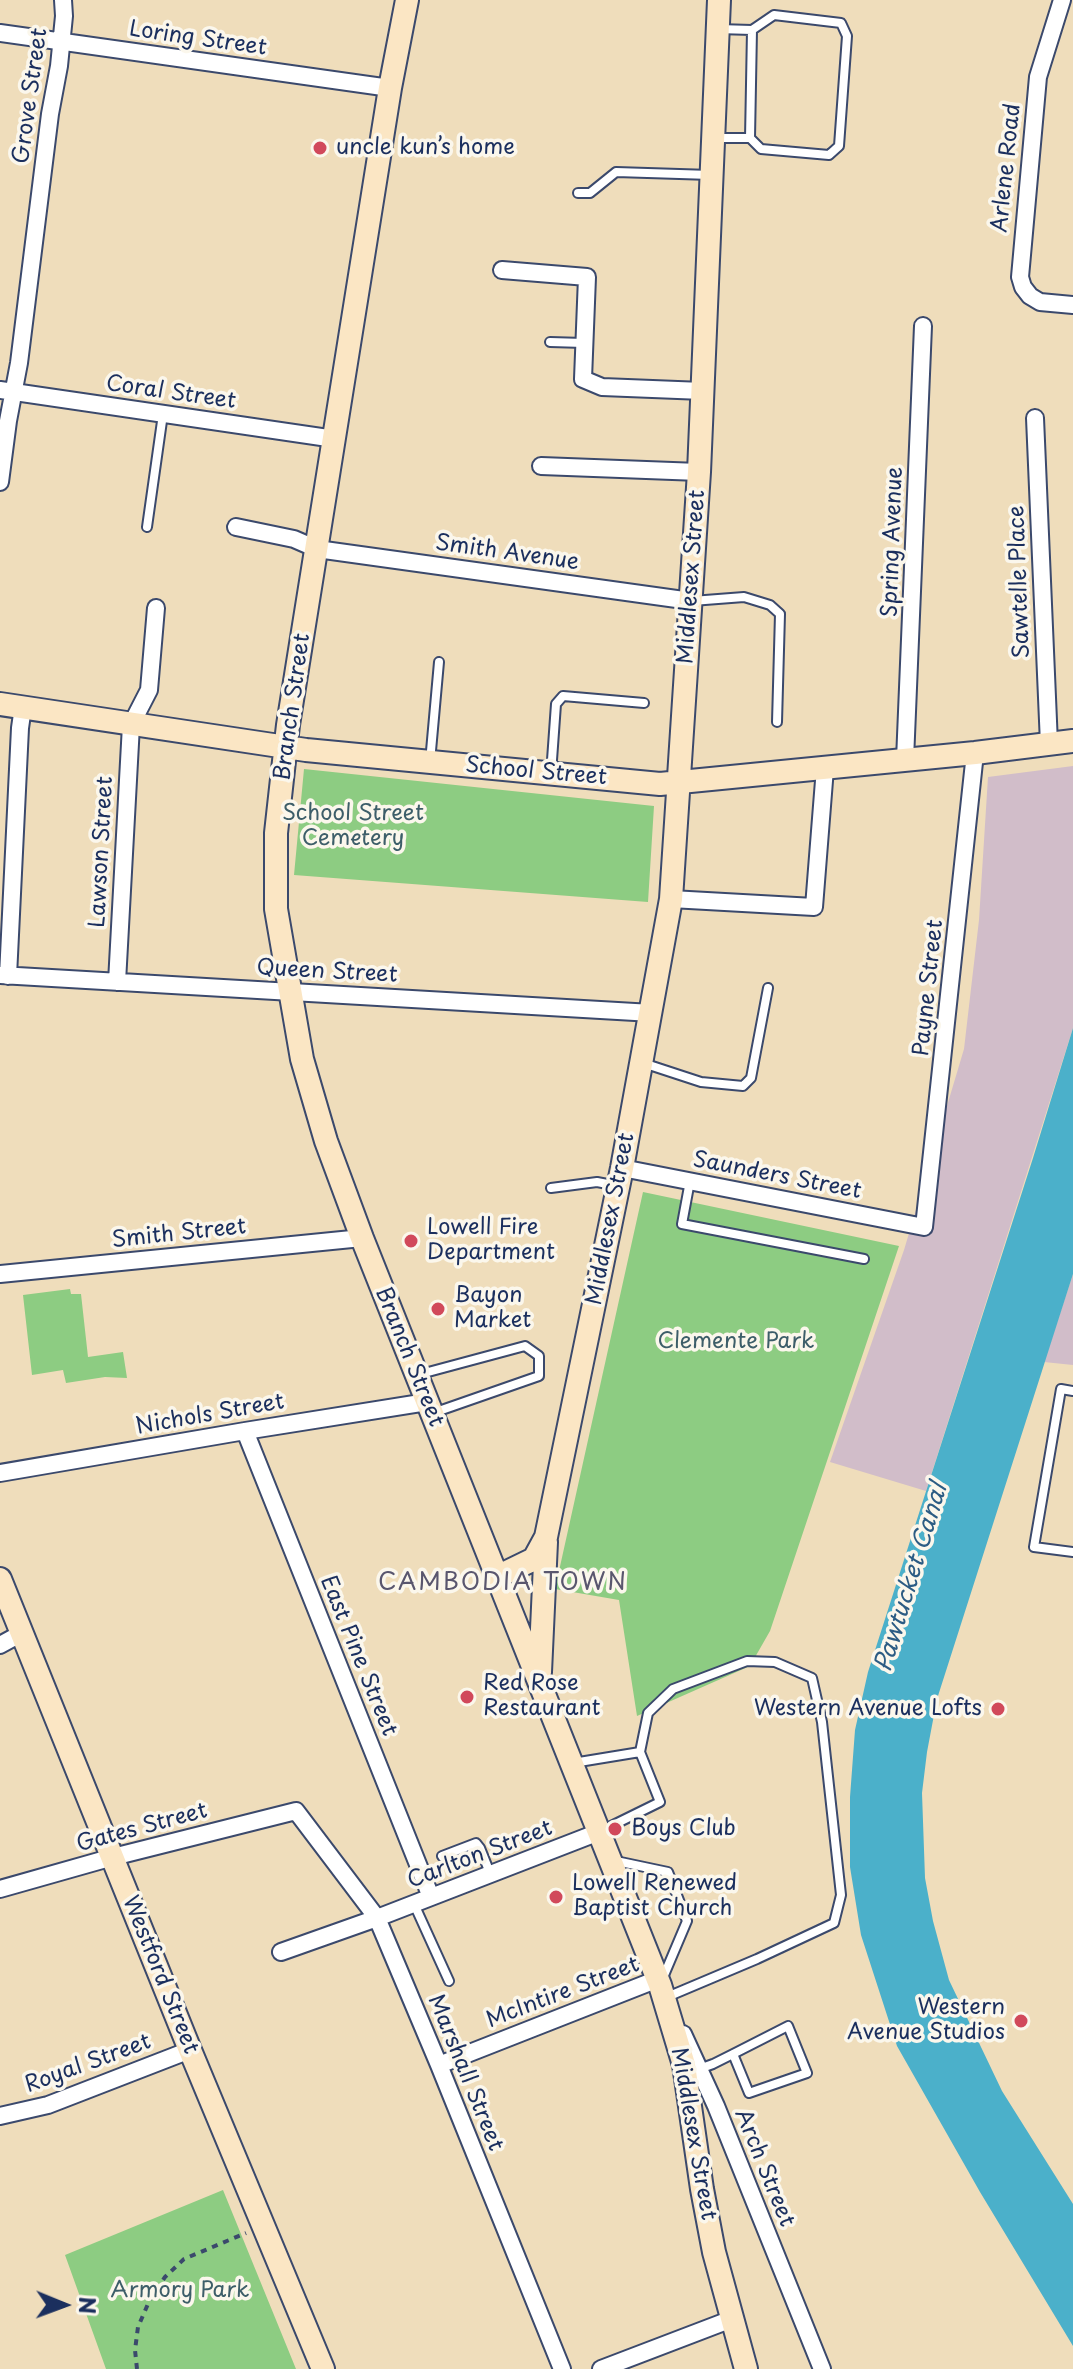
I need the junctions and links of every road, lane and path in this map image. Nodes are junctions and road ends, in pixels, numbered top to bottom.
1 (63, 0) edge
2 (407, 0) edge
3 (719, 0) edge
4 (1062, 0) edge
5 (718, 29) junction
6 (752, 30) junction
7 (0, 33) edge
8 (62, 42) junction
9 (390, 88) junction
10 (713, 138) junction
11 (750, 138) junction
12 (712, 175) junction
13 (578, 193) dead end
14 (502, 270) dead end
15 (1073, 305) edge
16 (923, 326) dead end
17 (550, 342) dead end
18 (584, 343) junction
19 (7, 391) edge
20 (703, 391) junction
21 (163, 414) junction
22 (1035, 418) dead end
23 (335, 439) junction
24 (541, 466) dead end
25 (699, 472) junction
26 (0, 482) edge
27 (147, 527) dead end
28 (236, 527) dead end
29 (317, 549) junction
30 (691, 601) junction
31 (156, 608) dead end
32 (439, 662) dead end
33 (644, 703) dead end
34 (0, 704) edge
35 (23, 707) junction
36 (777, 722) dead end
37 (131, 725) junction
38 (1073, 741) edge
39 (1049, 744) junction
40 (285, 747) junction
41 (975, 753) junction
42 (905, 760) junction
43 (430, 762) junction
44 (825, 768) junction
45 (551, 774) junction
46 (678, 782) junction
47 (671, 899) junction
48 (4, 976) edge
49 (117, 982) junction
50 (768, 988) dead end
51 (289, 992) junction
52 (652, 1013) junction
53 (642, 1063) junction
54 (620, 1177) junction
55 (690, 1181) junction
56 (551, 1188) dead end
57 (924, 1227) joint
58 (362, 1238) junction
59 (864, 1259) dead end
60 (0, 1274) edge
61 (416, 1375) junction
62 (1073, 1391) edge
63 (429, 1408) junction
64 (245, 1431) junction
65 (0, 1473) edge
66 (546, 1537) junction
67 (1073, 1552) edge
68 (497, 1577) junction
69 (0, 1579) edge
70 (22, 1633) junction
71 (0, 1645) edge
72 (540, 1685) junction
73 (640, 1752) junction
74 (571, 1763) junction
75 (296, 1811) joint
76 (599, 1832) junction
77 (442, 1856) dead end
78 (113, 1857) junction
79 (610, 1860) junction
80 (490, 1874) junction
81 (0, 1889) edge
82 (431, 1897) junction
83 (414, 1904) junction
84 (377, 1918) junction
85 (281, 1952) dead end
86 (449, 1981) dead end
87 (662, 1987) junction
88 (190, 2050) junction
89 (733, 2054) junction
90 (439, 2065) junction
91 (699, 2069) junction
92 (0, 2116) edge
93 (248, 2232) dead end
94 (732, 2319) junction
95 (611, 2368) edge
96 (137, 2369) edge
97 (323, 2369) edge
98 (562, 2369) edge
99 (746, 2369) edge
100 (822, 2369) edge

1 - 8 street, Grove Street
2 - 9 main road, Branch Street
3 - 5 main road, Middlesex Street
4 - 15 street, Arlene Road
5 - 6 lane
5 - 10 main road, Middlesex Street
6 - 11 lane
6 - 11 lane
7 - 8 street, Loring Street
8 - 9 street, Loring Street
8 - 19 street, Grove Street
9 - 23 main road, Branch Street
10 - 11 lane
10 - 12 main road, Middlesex Street
12 - 13 lane
12 - 20 main road, Middlesex Street
14 - 18 street
16 - 42 street, Spring Avenue
17 - 18 lane
18 - 20 street
19 - 21 street, Coral Street
19 - 26 street, Grove Street
20 - 25 main road, Middlesex Street
21 - 23 street, Coral Street
21 - 27 lane
22 - 39 street, Sawtelle Place
23 - 29 main road, Branch Street
24 - 25 street
25 - 30 main road, Middlesex Street
28 - 29 street, Smith Avenue
29 - 30 street, Smith Avenue
29 - 40 main road, Branch Street
30 - 36 lane
30 - 46 main road, Middlesex Street
31 - 37 street
32 - 43 lane
33 - 45 lane
34 - 35 main road, School Street
35 - 37 main road, School Street
35 - 48 street
37 - 40 main road, School Street
37 - 49 street, Lawson Street
38 - 39 main road, School Street
39 - 41 main road, School Street
40 - 43 main road, School Street
40 - 51 main road, Branch Street
41 - 42 main road, School Street
41 - 57 street, Payne Street
42 - 44 main road, School Street
43 - 45 main road, School Street
44 - 46 main road, School Street
44 - 47 street
45 - 46 main road, School Street
46 - 47 main road, Middlesex Street
47 - 52 main road, Middlesex Street
48 - 49 street, Queen Street
49 - 51 street, Queen Street
50 - 53 lane
51 - 52 street, Queen Street
51 - 58 main road, Branch Street
52 - 53 main road, Middlesex Street
53 - 54 main road, Middlesex Street
54 - 55 street, Saunders Street
54 - 56 lane
54 - 66 main road, Middlesex Street
55 - 57 street, Saunders Street
55 - 59 lane
58 - 60 street, Smith Street
58 - 61 main road, Branch Street
61 - 63 main road, Branch Street
61 - 63 lane
62 - 67 lane
63 - 64 street, Nichols Street
63 - 68 main road, Branch Street
64 - 65 street, Nichols Street
64 - 82 street, East Pine Street
66 - 68 main road
66 - 72 main road, Middlesex Street
68 - 72 main road, Middlesex Street
69 - 70 main road, Westford Street
70 - 71 street
70 - 78 main road, Westford Street
72 - 74 main road, Middlesex Street
73 - 74 lane
73 - 76 lane
73 - 87 lane
74 - 76 main road, Middlesex Street
75 - 78 street, Gates Street
75 - 84 street, Marshall Street
76 - 79 main road, Middlesex Street
76 - 80 street, Carlton Street
77 - 80 lane
78 - 81 street, Gates Street
78 - 88 main road, Westford Street
79 - 87 main road, Middlesex Street
79 - 87 lane
80 - 82 street, Carlton Street
82 - 83 street, Carlton Street
83 - 84 street, Carlton Street
83 - 86 lane
84 - 85 street, Carlton Street
84 - 90 street, Marshall Street
87 - 90 street, McIntire Street
87 - 91 street, Arch Street
87 - 94 main road, Middlesex Street
88 - 92 street, Royal Street
88 - 97 main road, Westford Street
89 - 89 lane
89 - 91 lane
90 - 98 street, Marshall Street
91 - 100 street, Arch Street
93 - 96 path
94 - 95 street
94 - 99 main road, Middlesex Street

